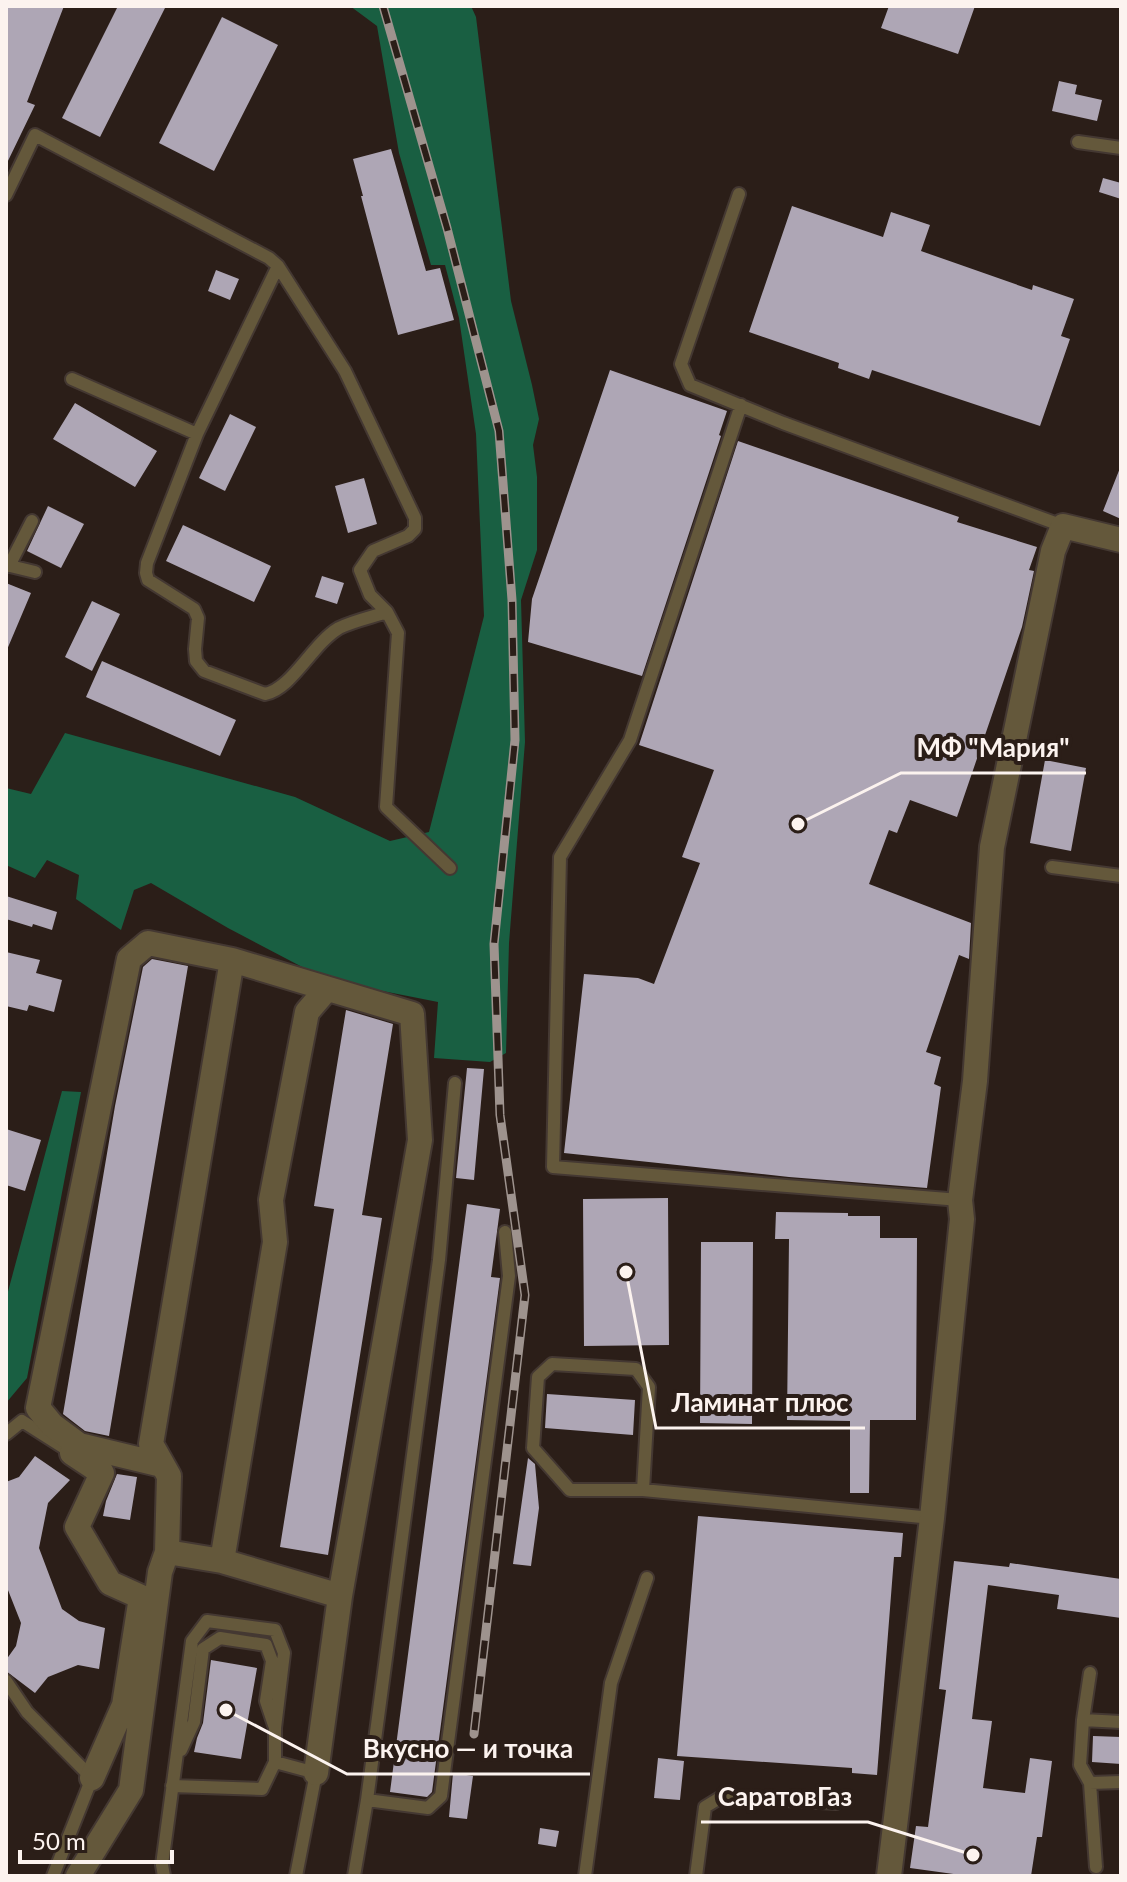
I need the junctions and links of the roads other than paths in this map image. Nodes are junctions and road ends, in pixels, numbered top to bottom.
1 (1078, 142) dead end
2 (1121, 148) edge
3 (739, 194) dead end
4 (6, 195) edge
5 (278, 266) junction
6 (72, 379) dead end
7 (741, 405) junction
8 (197, 434) junction
9 (32, 521) dead end
10 (1063, 526) junction
11 (1121, 540) edge
12 (8, 566) edge
13 (35, 572) dead end
14 (387, 612) junction
15 (1052, 867) dead end
16 (450, 868) dead end
17 (1121, 876) edge
18 (232, 960) junction
19 (326, 990) junction
20 (455, 1083) dead end
21 (960, 1200) junction
22 (505, 1232) dead end
23 (6, 1434) edge
24 (72, 1453) joint
25 (162, 1465) junction
26 (643, 1490) junction
27 (932, 1518) junction
28 (167, 1552) junction
29 (222, 1561) junction
30 (647, 1578) dead end
31 (340, 1596) junction
32 (1090, 1673) dead end
33 (6, 1681) edge
34 (1083, 1720) junction
35 (1121, 1722) edge
36 (275, 1728) junction
37 (175, 1762) junction
38 (275, 1762) junction
39 (316, 1773) junction
40 (92, 1778) junction
41 (1121, 1782) edge
42 (1090, 1783) junction
43 (172, 1786) junction
44 (367, 1800) junction
45 (836, 1803) dead end
46 (1096, 1867) dead end
47 (53, 1876) edge
48 (78, 1876) edge
49 (164, 1876) edge
50 (296, 1876) edge
51 (354, 1876) edge
52 (585, 1876) edge
53 (696, 1876) edge
54 (889, 1876) edge

1 - 2 lane
3 - 7 lane
4 - 5 lane
5 - 8 lane
5 - 14 lane
6 - 8 lane
7 - 10 lane
7 - 21 lane
8 - 14 lane
9 - 12 lane
10 - 11 street
10 - 21 street
12 - 13 lane
14 - 16 lane
15 - 17 lane
18 - 19 street
18 - 25 street
18 - 25 street
19 - 29 street
19 - 31 street
20 - 44 lane
21 - 27 street
22 - 44 lane
23 - 24 lane
24 - 40 street
25 - 28 street
26 - 26 lane
26 - 27 lane
27 - 54 street
28 - 29 street
28 - 48 street
29 - 31 street
30 - 52 lane
31 - 39 street
32 - 34 lane
33 - 40 lane
34 - 35 lane
34 - 42 lane
36 - 37 lane
36 - 37 lane
36 - 38 lane
37 - 43 lane
38 - 39 lane
38 - 43 lane
39 - 50 lane
40 - 47 lane
41 - 42 lane
42 - 46 lane
43 - 49 lane
44 - 51 lane
45 - 53 lane

